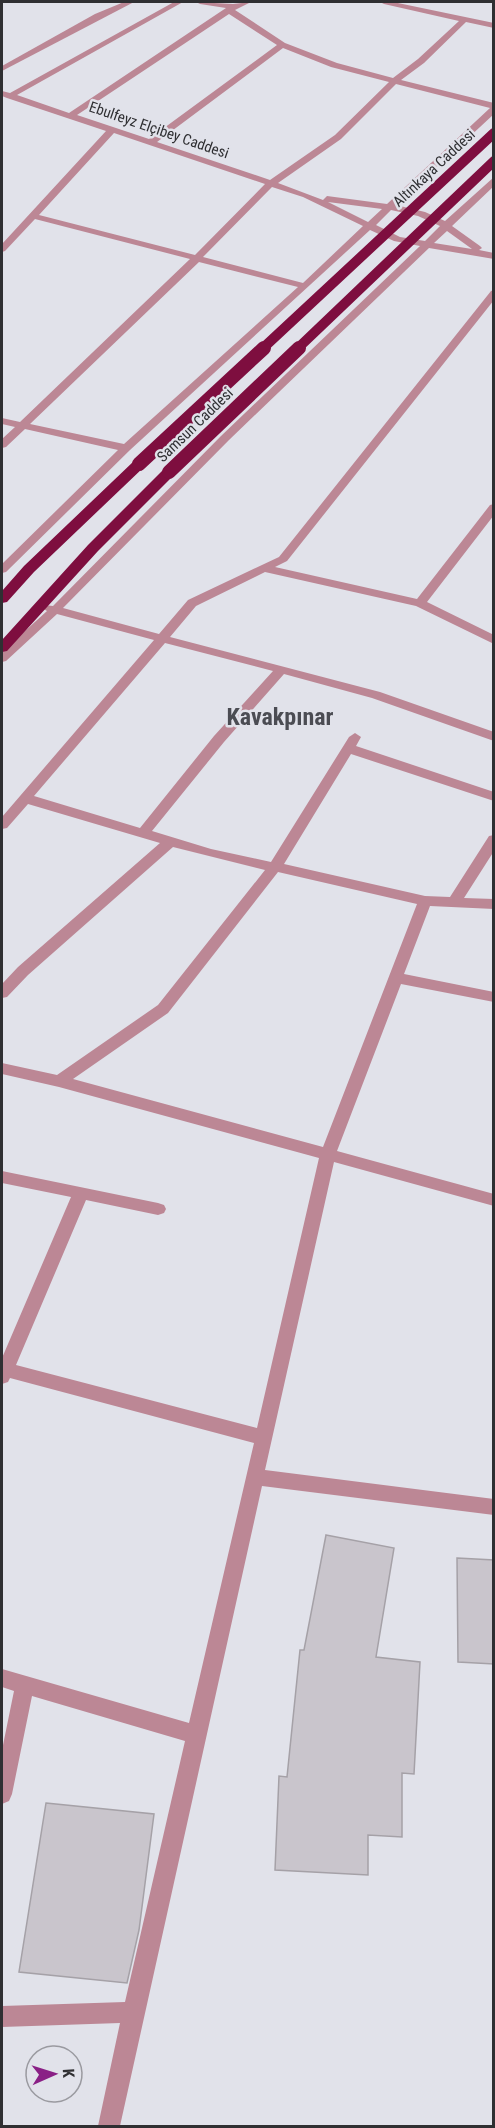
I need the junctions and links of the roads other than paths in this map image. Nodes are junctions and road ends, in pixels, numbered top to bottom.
1 (129, 2) edge
2 (180, 2) edge
3 (200, 2) edge
4 (247, 2) edge
5 (384, 2) edge
6 (232, 9) junction
7 (465, 19) junction
8 (494, 26) edge
9 (282, 45) junction
10 (2, 69) edge
11 (393, 82) junction
12 (6, 94) edge
13 (494, 108) edge
14 (70, 116) junction
15 (112, 130) junction
16 (494, 133) edge
17 (150, 142) junction
18 (494, 161) edge
19 (494, 180) edge
20 (271, 183) junction
21 (306, 195) junction
22 (389, 207) junction
23 (33, 216) junction
24 (396, 225) joint
25 (445, 225) junction
26 (369, 227) junction
27 (418, 232) joint
28 (424, 245) junction
29 (2, 249) edge
30 (494, 256) edge
31 (197, 258) junction
32 (305, 286) junction
33 (494, 293) edge
34 (2, 421) edge
35 (21, 424) junction
36 (2, 445) edge
37 (126, 448) junction
38 (494, 507) edge
39 (3, 565) edge
40 (263, 568) junction
41 (2, 599) edge
42 (420, 603) junction
43 (40, 605) junction
44 (55, 609) junction
45 (162, 639) junction
46 (494, 639) edge
47 (2, 648) edge
48 (2, 658) edge
49 (281, 670) junction
50 (494, 737) edge
51 (494, 797) edge
52 (24, 798) junction
53 (2, 825) edge
54 (143, 833) junction
55 (494, 839) edge
56 (171, 842) junction
57 (275, 867) junction
58 (425, 901) junction
59 (454, 902) junction
60 (494, 904) edge
61 (396, 978) junction
62 (2, 993) edge
63 (494, 997) edge
64 (2, 1069) edge
65 (59, 1081) junction
66 (328, 1155) junction
67 (2, 1177) edge
68 (81, 1194) junction
69 (494, 1200) edge
70 (158, 1209) dead end
71 (3, 1373) edge
72 (265, 1438) junction
73 (256, 1477) junction
74 (494, 1507) edge
75 (2, 1678) edge
76 (25, 1685) junction
77 (197, 1735) junction
78 (2, 1794) edge
79 (133, 2012) junction
80 (2, 2016) edge
81 (109, 2127) edge

1 - 10 street
2 - 12 street
3 - 6 street
4 - 6 street
5 - 7 street
6 - 9 street
6 - 14 street
7 - 8 street
7 - 11 street
9 - 11 street
9 - 17 street
11 - 13 street
11 - 20 street
12 - 14 street, Ebulfeyz Elçibey Caddesi
13 - 22 street
14 - 15 street, Ebulfeyz Elçibey Caddesi
15 - 17 street, Ebulfeyz Elçibey Caddesi
15 - 23 street
16 - 24 highway, Altınkaya Caddesi, bridge
17 - 20 street, Ebulfeyz Elçibey Caddesi
18 - 27 highway, Altınkaya Caddesi, bridge
19 - 25 street
20 - 21 street, Ebulfeyz Elçibey Caddesi
20 - 31 street
21 - 22 street, Ebulfeyz Elçibey Caddesi
21 - 26 street, Ebulfeyz Elçibey Caddesi
22 - 25 street, Ebulfeyz Elçibey Caddesi
22 - 26 street
23 - 29 street
23 - 31 street
24 - 41 highway, Samsun Caddesi, bridge
25 - 28 street
25 - 30 street, Ebulfeyz Elçibey Caddesi
26 - 28 street, Ebulfeyz Elçibey Caddesi
26 - 32 street
27 - 43 highway, Samsun Caddesi, bridge
28 - 30 street, Ebulfeyz Elçibey Caddesi
28 - 44 street
31 - 32 street
31 - 35 street
32 - 37 street
33 - 40 street
34 - 35 street
35 - 36 street
35 - 37 street
37 - 39 street
38 - 42 street
40 - 42 street
40 - 45 street
42 - 46 street
43 - 44 street
43 - 47 highway, Samsun Caddesi
44 - 45 street
44 - 48 street
45 - 49 street
45 - 52 street
49 - 50 street
49 - 54 street
51 - 57 street
52 - 53 street
52 - 54 street
54 - 56 street
55 - 59 street
56 - 57 street
56 - 62 street
57 - 58 street
57 - 65 street
58 - 59 street
58 - 61 street
59 - 60 street
61 - 63 street
61 - 66 street
64 - 65 street
65 - 66 street
66 - 69 street
66 - 72 street
67 - 68 street
68 - 70 street
68 - 71 street
71 - 72 street
72 - 73 street
73 - 74 street
73 - 77 street
75 - 76 street
76 - 77 street
76 - 78 street
77 - 79 street
79 - 80 street
79 - 81 street

